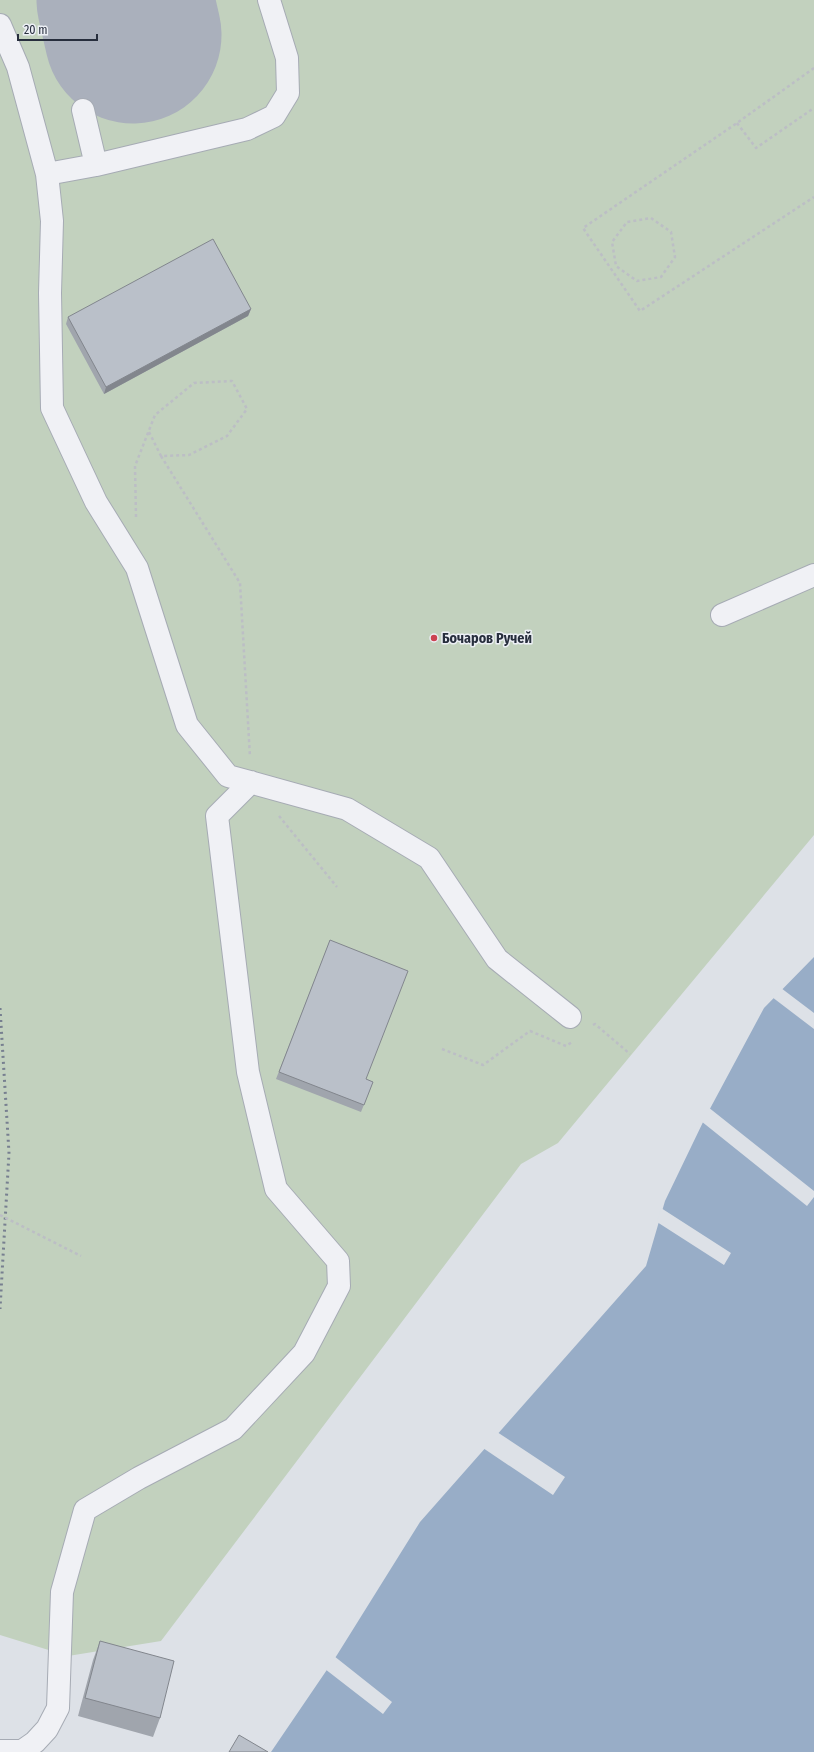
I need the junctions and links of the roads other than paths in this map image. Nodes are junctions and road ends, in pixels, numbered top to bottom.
1 (269, 0) edge
2 (0, 25) edge
3 (83, 110) dead end
4 (96, 165) junction
5 (47, 174) junction
6 (814, 574) edge
7 (722, 616) dead end
8 (251, 782) junction
9 (570, 1017) dead end
10 (0, 1751) edge
11 (23, 1752) edge

1 - 4 lane
2 - 5 lane
3 - 4 lane
4 - 5 lane
5 - 8 lane
6 - 7 lane
8 - 9 lane
8 - 11 lane
10 - 11 lane

